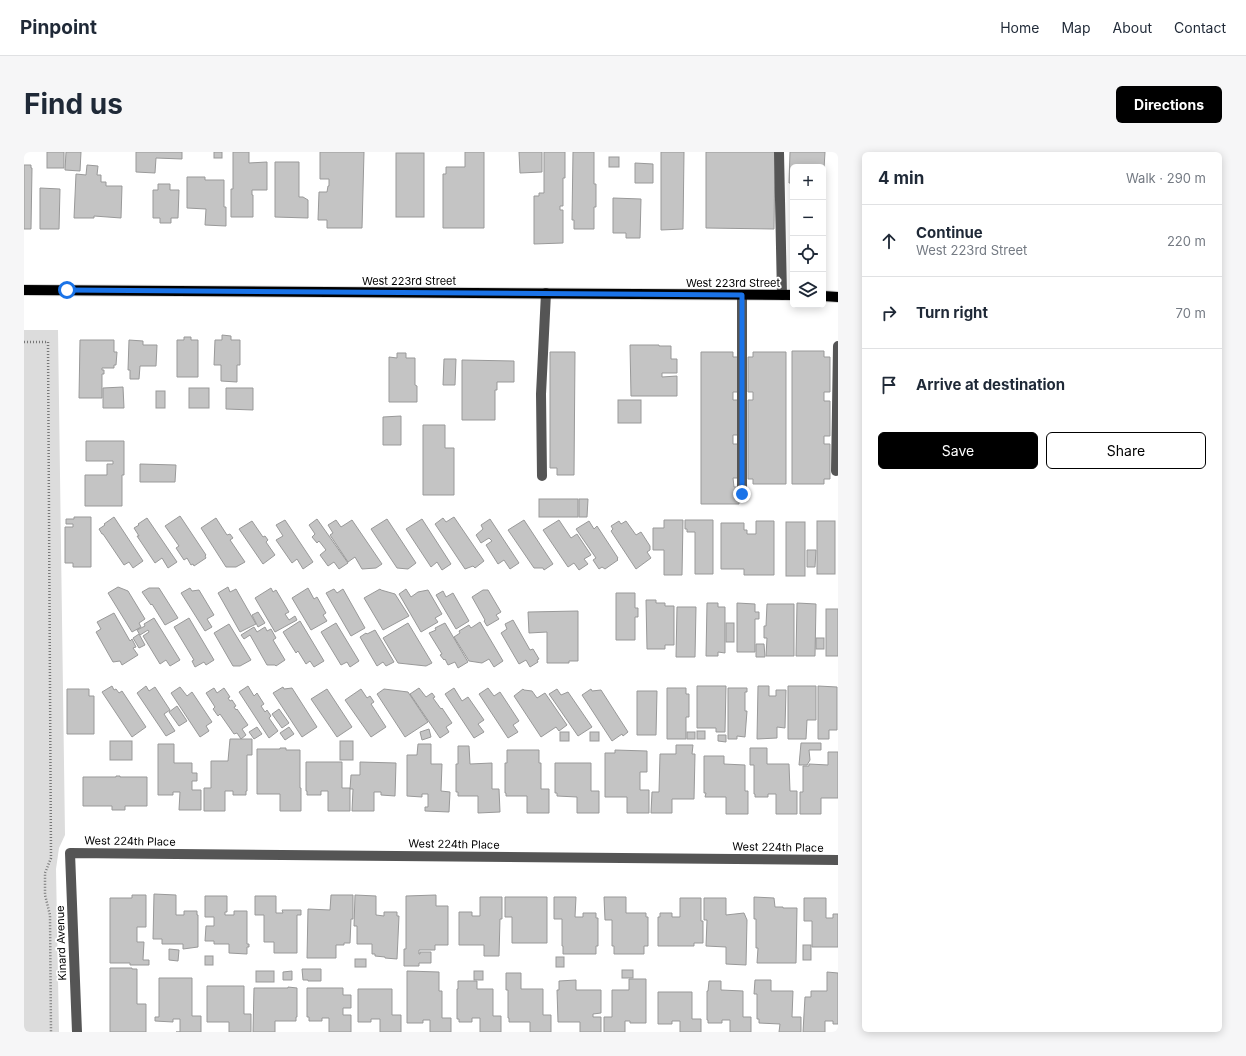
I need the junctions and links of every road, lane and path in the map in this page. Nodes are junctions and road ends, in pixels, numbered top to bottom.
1 (779, 152) edge
2 (24, 290) edge
3 (546, 293) junction
4 (742, 295) junction
5 (782, 295) junction
6 (790, 295) edge
7 (826, 296) edge
8 (838, 297) edge
9 (24, 342) edge
10 (838, 346) edge
11 (836, 471) dead end
12 (542, 476) dead end
13 (742, 494) dead end
14 (70, 853) joint
15 (838, 860) edge
16 (51, 1032) edge
17 (77, 1032) edge

1 - 5 street
2 - 3 main road, West 223rd Street
3 - 4 main road, West 223rd Street
3 - 12 street
4 - 5 main road, West 223rd Street
4 - 13 street
5 - 6 main road, West 223rd Street
7 - 8 main road
9 - 16 path
10 - 11 street
14 - 15 street, West 224th Place
14 - 17 street, Kinard Avenue

